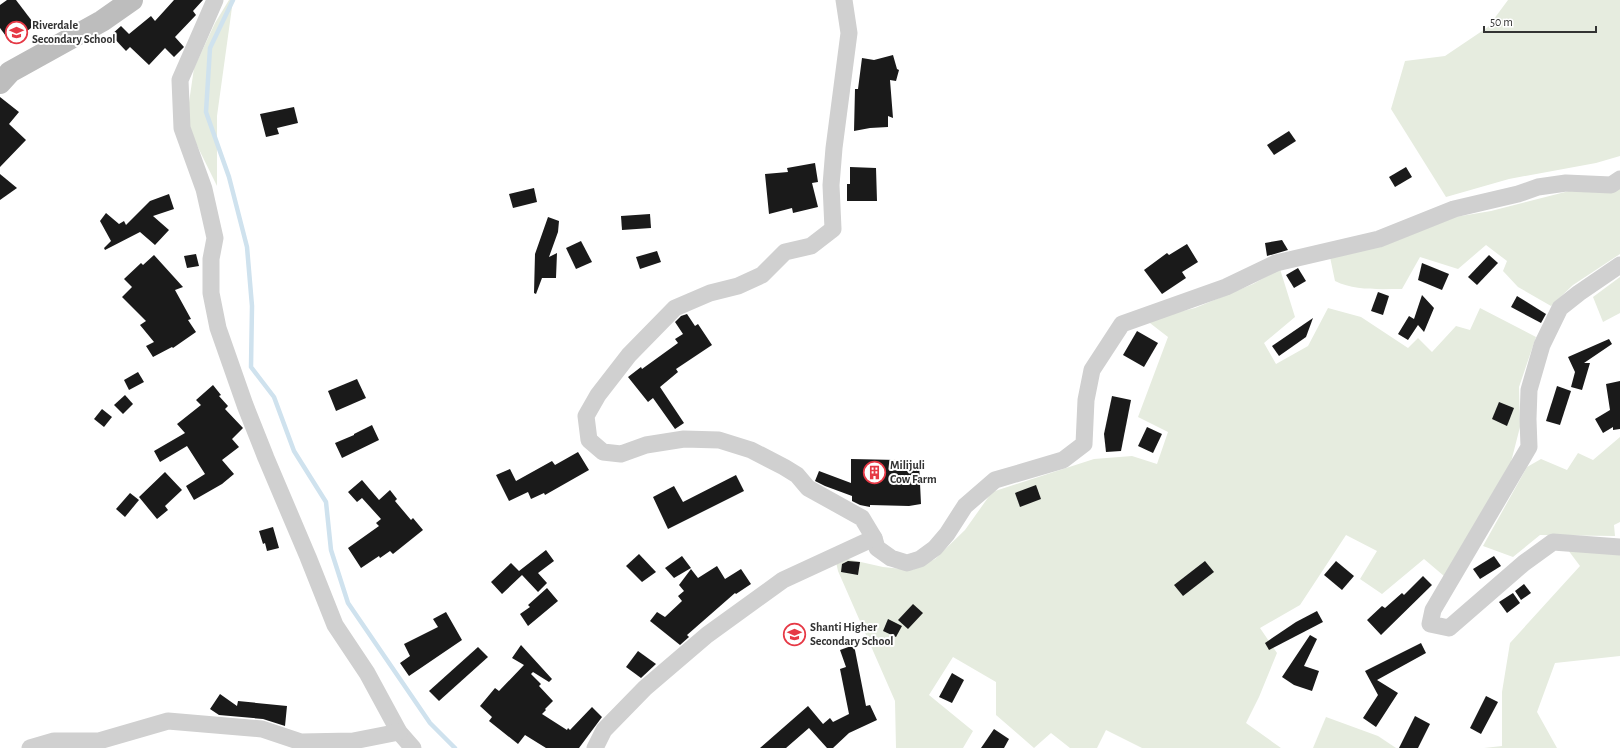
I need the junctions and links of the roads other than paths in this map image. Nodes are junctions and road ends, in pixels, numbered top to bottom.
1 (132, 0) edge
2 (215, 0) edge
3 (844, 0) edge
4 (0, 83) edge
5 (1620, 179) edge
6 (1620, 266) edge
7 (874, 538) junction
8 (1620, 547) edge
9 (400, 732) junction
10 (30, 748) edge
11 (412, 748) edge
12 (595, 748) edge

1 - 4 main road
2 - 9 street
3 - 7 street
5 - 7 street
6 - 8 street
7 - 12 street
9 - 10 street
9 - 11 street

